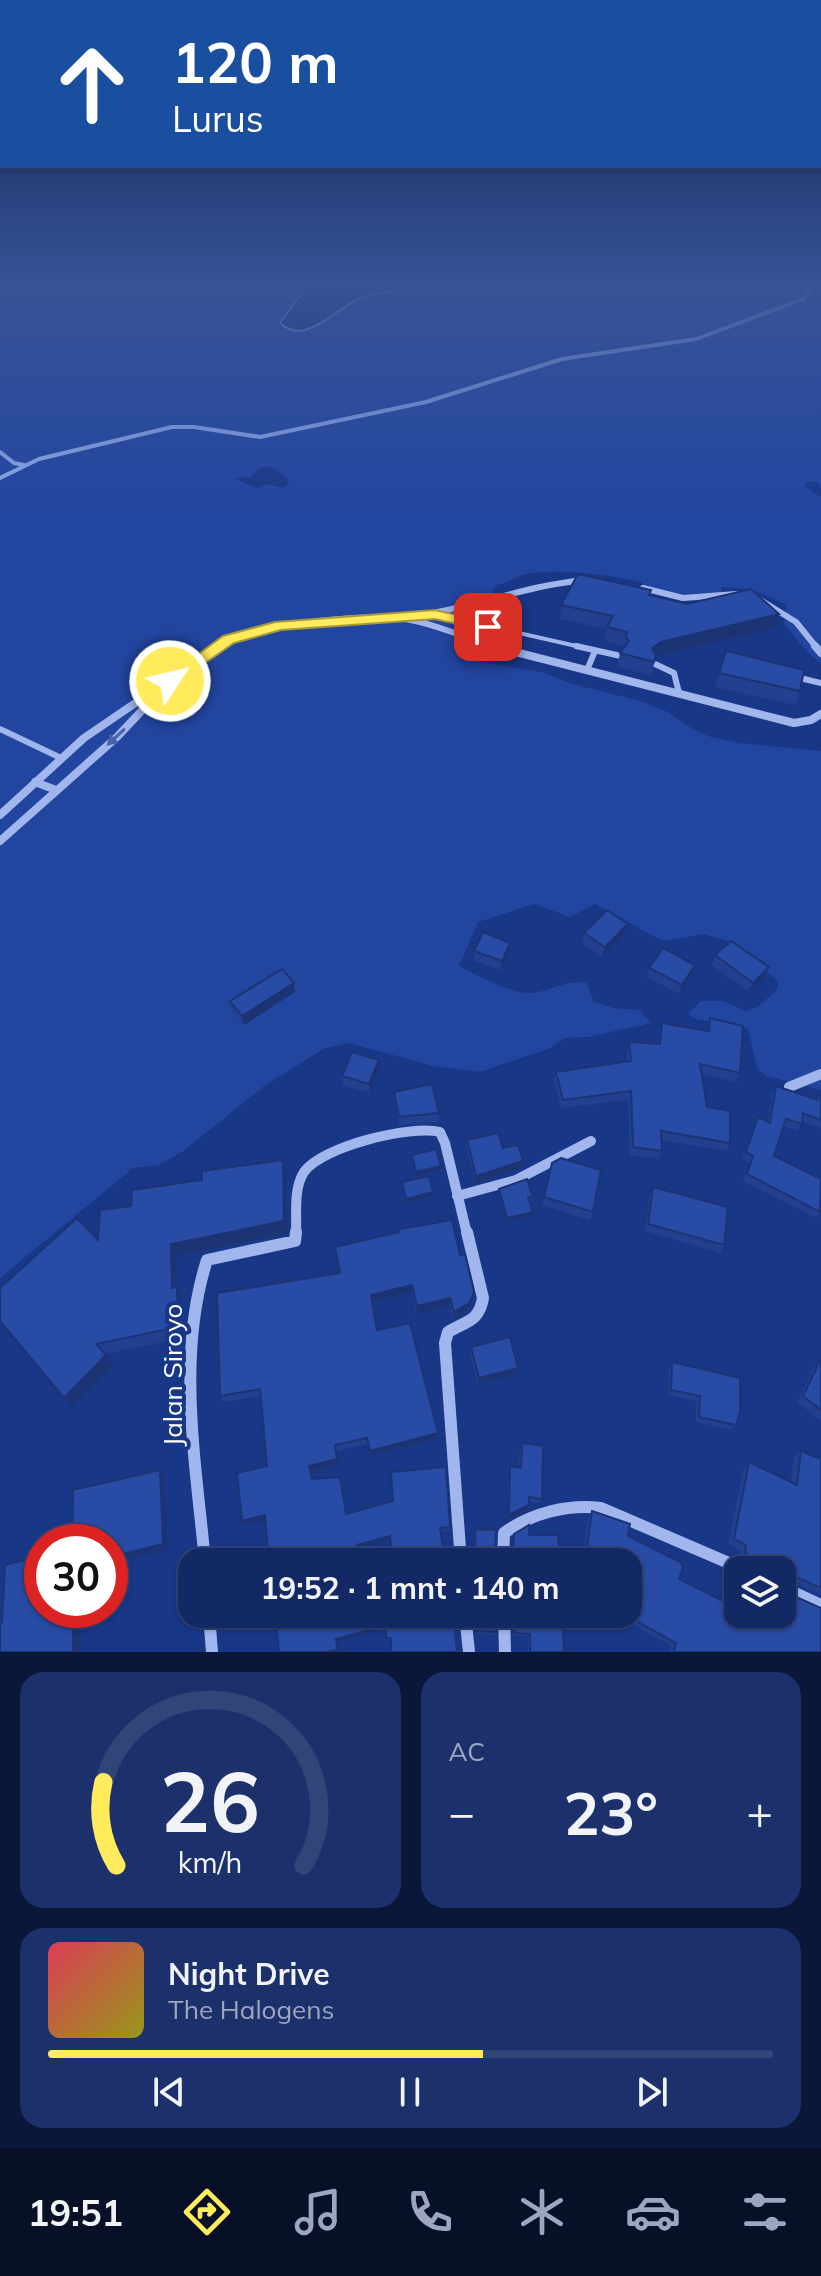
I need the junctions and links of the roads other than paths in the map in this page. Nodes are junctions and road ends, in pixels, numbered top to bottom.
1 (590, 580) edge
2 (632, 586) edge
3 (435, 614) junction
4 (399, 618) junction
5 (595, 651) junction
6 (821, 653) edge
7 (621, 656) edge
8 (655, 664) edge
9 (587, 670) junction
10 (794, 677) edge
11 (170, 681) junction
12 (821, 683) edge
13 (679, 693) junction
14 (821, 714) edge
15 (811, 720) junction
16 (821, 725) edge
17 (0, 729) edge
18 (61, 758) junction
19 (35, 782) junction
20 (56, 790) junction
21 (0, 815) edge
22 (0, 841) edge
23 (821, 1074) edge
24 (789, 1087) edge
25 (591, 1141) dead end
26 (457, 1196) junction
27 (204, 1548) edge
28 (460, 1548) edge
29 (503, 1548) edge
30 (724, 1561) edge
31 (796, 1593) edge
32 (821, 1605) edge
33 (210, 1628) edge
34 (466, 1628) edge
35 (504, 1628) edge
36 (212, 1652) edge
37 (469, 1652) edge
38 (505, 1652) edge

1 - 3 street
2 - 6 street
3 - 4 street
3 - 5 lane
4 - 9 street
4 - 11 street
5 - 7 lane
5 - 9 lane
8 - 13 lane
9 - 13 street
10 - 12 lane
11 - 18 street
11 -> 20 street
13 - 15 street
14 - 15 street
15 - 16 lane
17 - 18 lane
18 - 19 street
19 - 20 street
19 - 21 street
20 - 22 street
23 - 24 street
25 - 26 street
26 - 27 street, Jalan Siroyo
26 - 28 street
29 - 30 street
31 - 32 street
33 - 36 street
34 - 37 street
35 - 38 street

